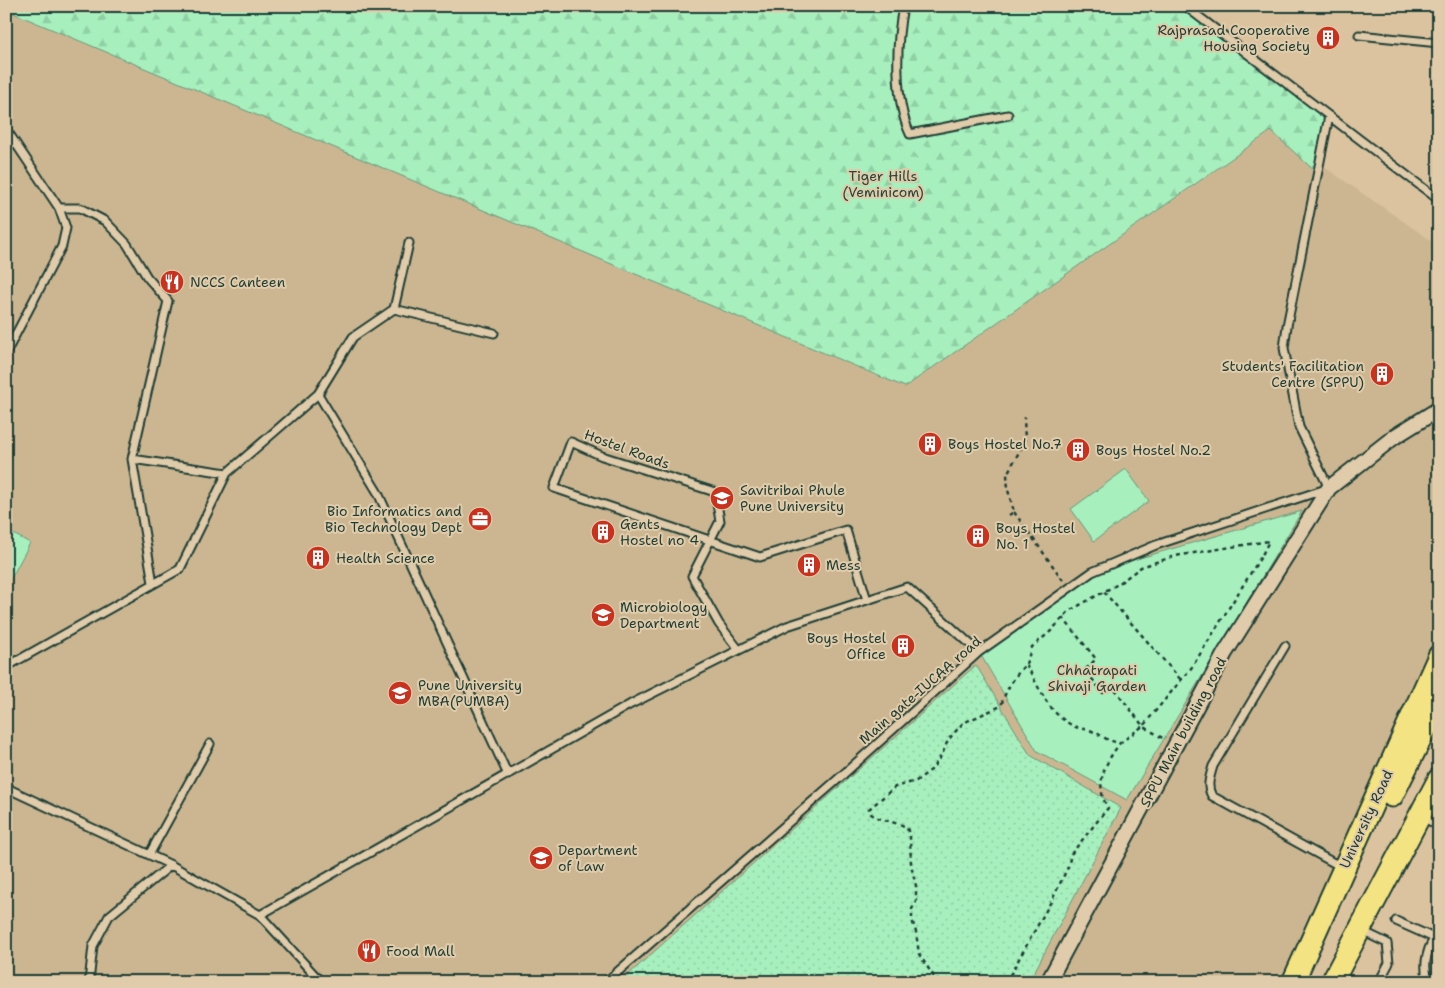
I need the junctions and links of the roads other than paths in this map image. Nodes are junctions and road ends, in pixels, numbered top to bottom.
1 (903, 6) edge
2 (1185, 6) edge
3 (1359, 35) dead end
4 (1439, 43) edge
5 (1008, 115) dead end
6 (1329, 116) junction
7 (6, 129) edge
8 (1439, 200) edge
9 (59, 208) junction
10 (409, 243) dead end
11 (394, 309) junction
12 (494, 333) dead end
13 (6, 352) edge
14 (318, 394) junction
15 (1439, 409) edge
16 (132, 459) junction
17 (227, 473) junction
18 (1329, 488) junction
19 (710, 541) junction
20 (153, 584) junction
21 (867, 600) junction
22 (1285, 646) dead end
23 (739, 650) junction
24 (979, 652) junction
25 (1439, 656) edge
26 (6, 667) edge
27 (1439, 702) edge
28 (210, 744) dead end
29 (508, 775) junction
30 (1439, 780) edge
31 (6, 784) edge
32 (1420, 816) junction
33 (1439, 826) edge
34 (149, 854) junction
35 (1345, 864) junction
36 (171, 865) junction
37 (260, 915) junction
38 (1396, 921) dead end
39 (1359, 930) junction
40 (1436, 935) edge
41 (89, 982) edge
42 (321, 982) edge
43 (606, 982) edge
44 (1048, 982) edge
45 (1293, 982) edge
46 (1304, 982) edge
47 (1332, 982) edge
48 (1379, 982) edge
49 (1429, 982) edge

1 - 5 lane
2 - 6 lane
3 - 4 lane
6 - 8 lane
6 - 18 lane
7 - 9 lane
9 - 13 lane
9 - 16 lane
10 - 11 lane
11 - 12 lane
11 - 14 lane
14 - 17 lane
14 - 29 lane
15 - 18 street, SPPU Main building road
16 - 17 lane
16 - 20 lane
17 - 20 lane
18 - 24 lane, Main gate-IUCAA road
18 - 44 street, SPPU Main building road
19 - 19 lane, Hostel Roads
19 - 21 lane, Hostel Roads
19 - 23 lane
20 - 26 lane
21 - 23 lane
21 - 24 lane
22 - 35 lane
23 - 29 lane
24 - 43 lane, Main gate-IUCAA road
25 - 35 main road, University Road
27 - 46 main road
28 - 34 lane
29 - 37 lane
30 - 32 main road
31 - 34 lane
32 - 33 lane
32 - 39 main road
34 - 36 lane
35 - 45 main road, University Road
36 - 37 lane
36 - 41 lane
37 - 42 lane
38 - 40 lane
39 - 47 main road
39 - 48 lane
40 - 49 lane

